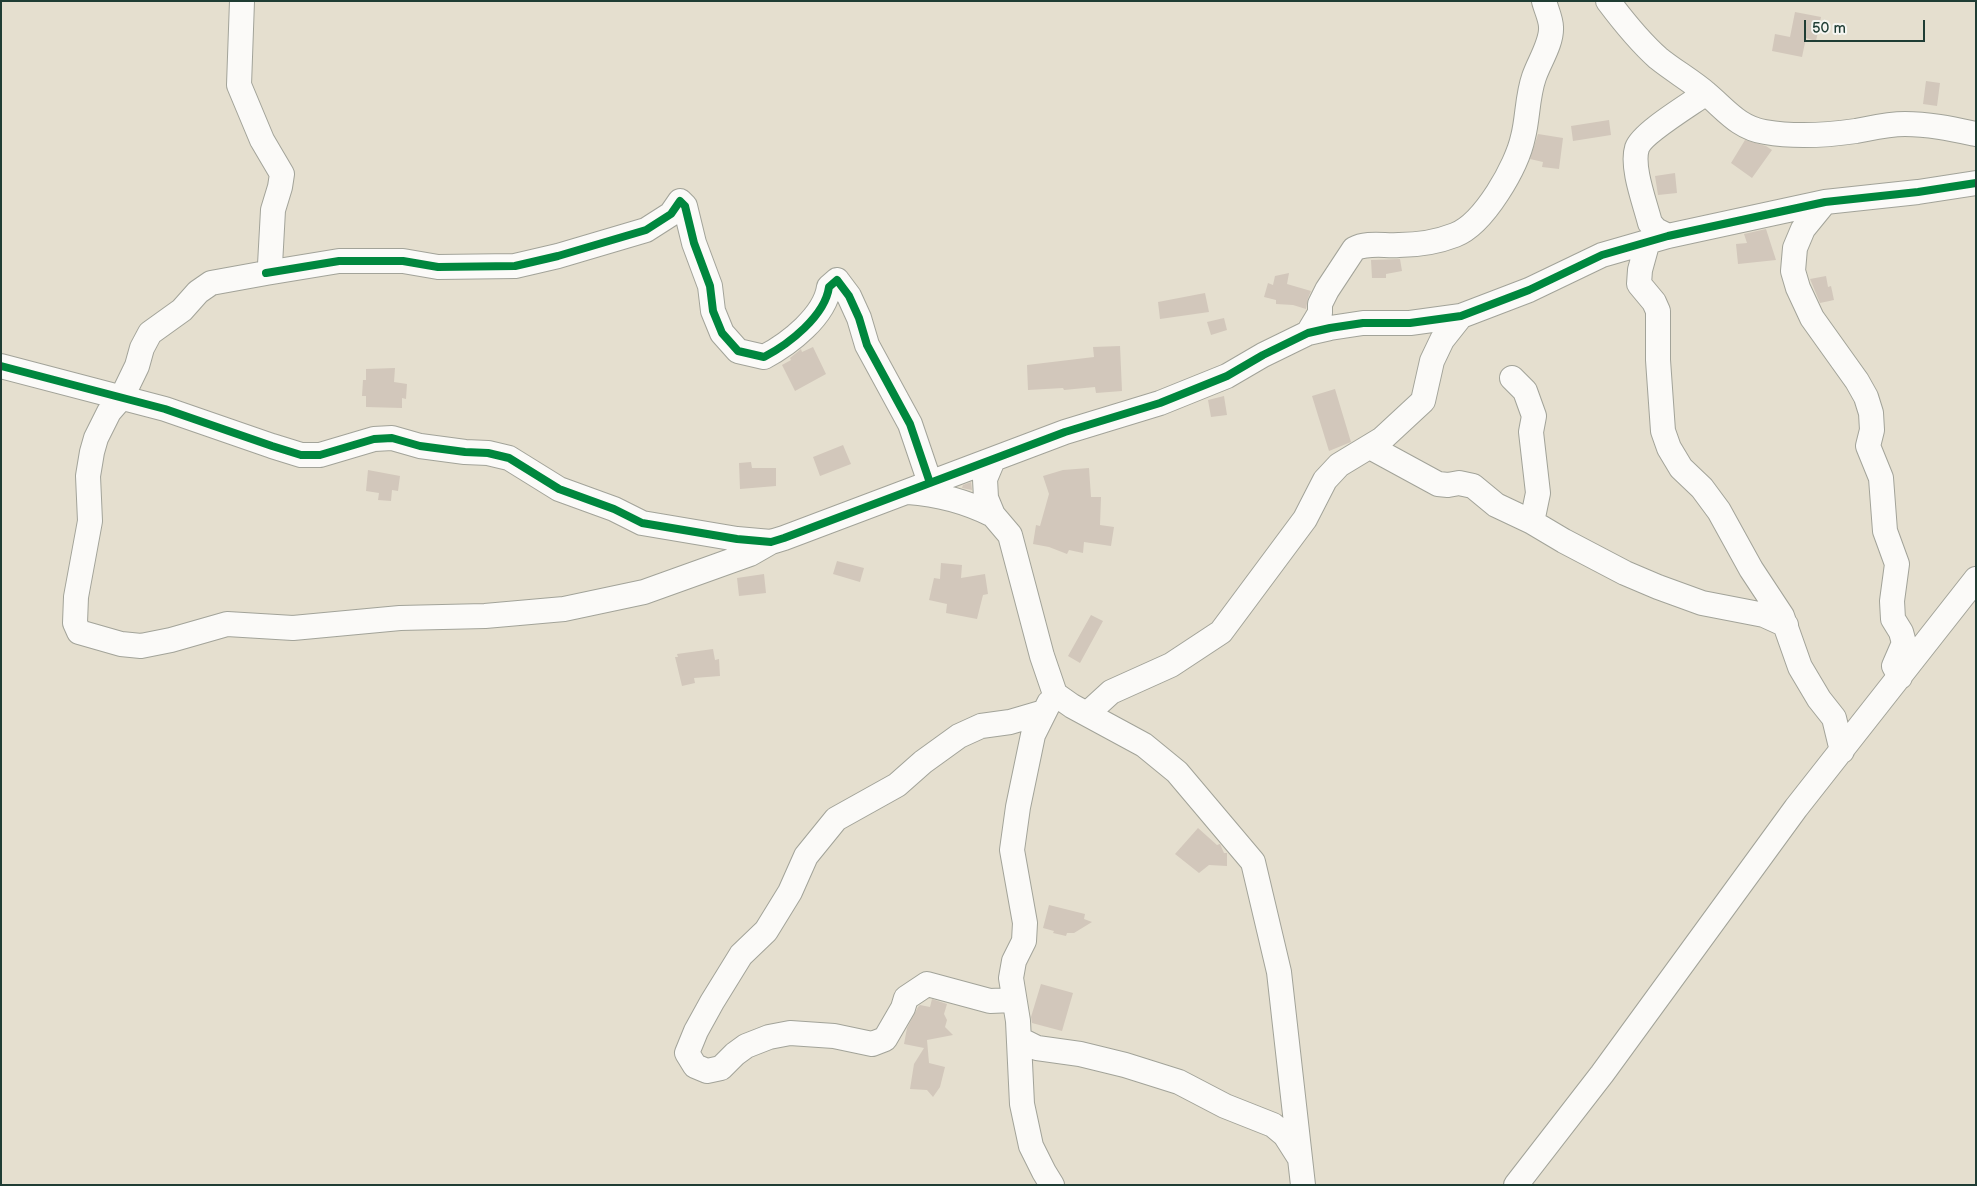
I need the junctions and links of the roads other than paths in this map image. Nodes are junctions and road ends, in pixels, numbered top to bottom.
1 (242, 1) edge
2 (1544, 1) edge
3 (1608, 1) edge
4 (1706, 93) junction
5 (1976, 134) edge
6 (1976, 183) edge
7 (1825, 202) junction
8 (1652, 236) junction
9 (266, 273) junction
10 (1461, 316) junction
11 (1319, 325) junction
12 (1, 366) edge
13 (1512, 378) dead end
14 (122, 397) junction
15 (1370, 447) junction
16 (993, 460) junction
17 (930, 483) junction
18 (906, 491) junction
19 (993, 516) junction
20 (1532, 522) junction
21 (771, 542) junction
22 (1976, 579) edge
23 (1786, 625) junction
24 (1900, 677) junction
25 (1049, 703) junction
26 (1088, 713) junction
27 (1834, 718) junction
28 (1863, 725) junction
29 (1842, 751) junction
30 (1013, 1000) junction
31 (1019, 1039) junction
32 (1300, 1158) junction
33 (1052, 1185) edge
34 (1303, 1185) edge
35 (1516, 1185) edge

1 - 9 street
2 - 11 street
3 - 4 street
4 - 5 street
4 - 8 street
6 - 7 street
7 - 8 street
7 - 24 street
8 - 10 street
8 - 23 street
9 - 14 street
9 - 17 street
10 - 11 street
10 - 15 street
11 - 16 street
12 - 14 street
13 - 20 street
14 - 21 street
14 - 21 street
15 - 20 street
15 - 26 street
16 - 17 street
16 - 19 street
17 - 18 street
18 - 19 street
18 - 21 street
19 - 25 street
20 - 23 street
22 - 24 street
23 - 27 street
24 - 28 street
25 - 26 street
25 - 30 street
25 - 30 street
26 - 32 street
27 - 28 street
27 - 29 street
28 - 29 street
29 - 35 street
30 - 31 street
31 - 32 street
31 - 33 street
32 - 34 street

